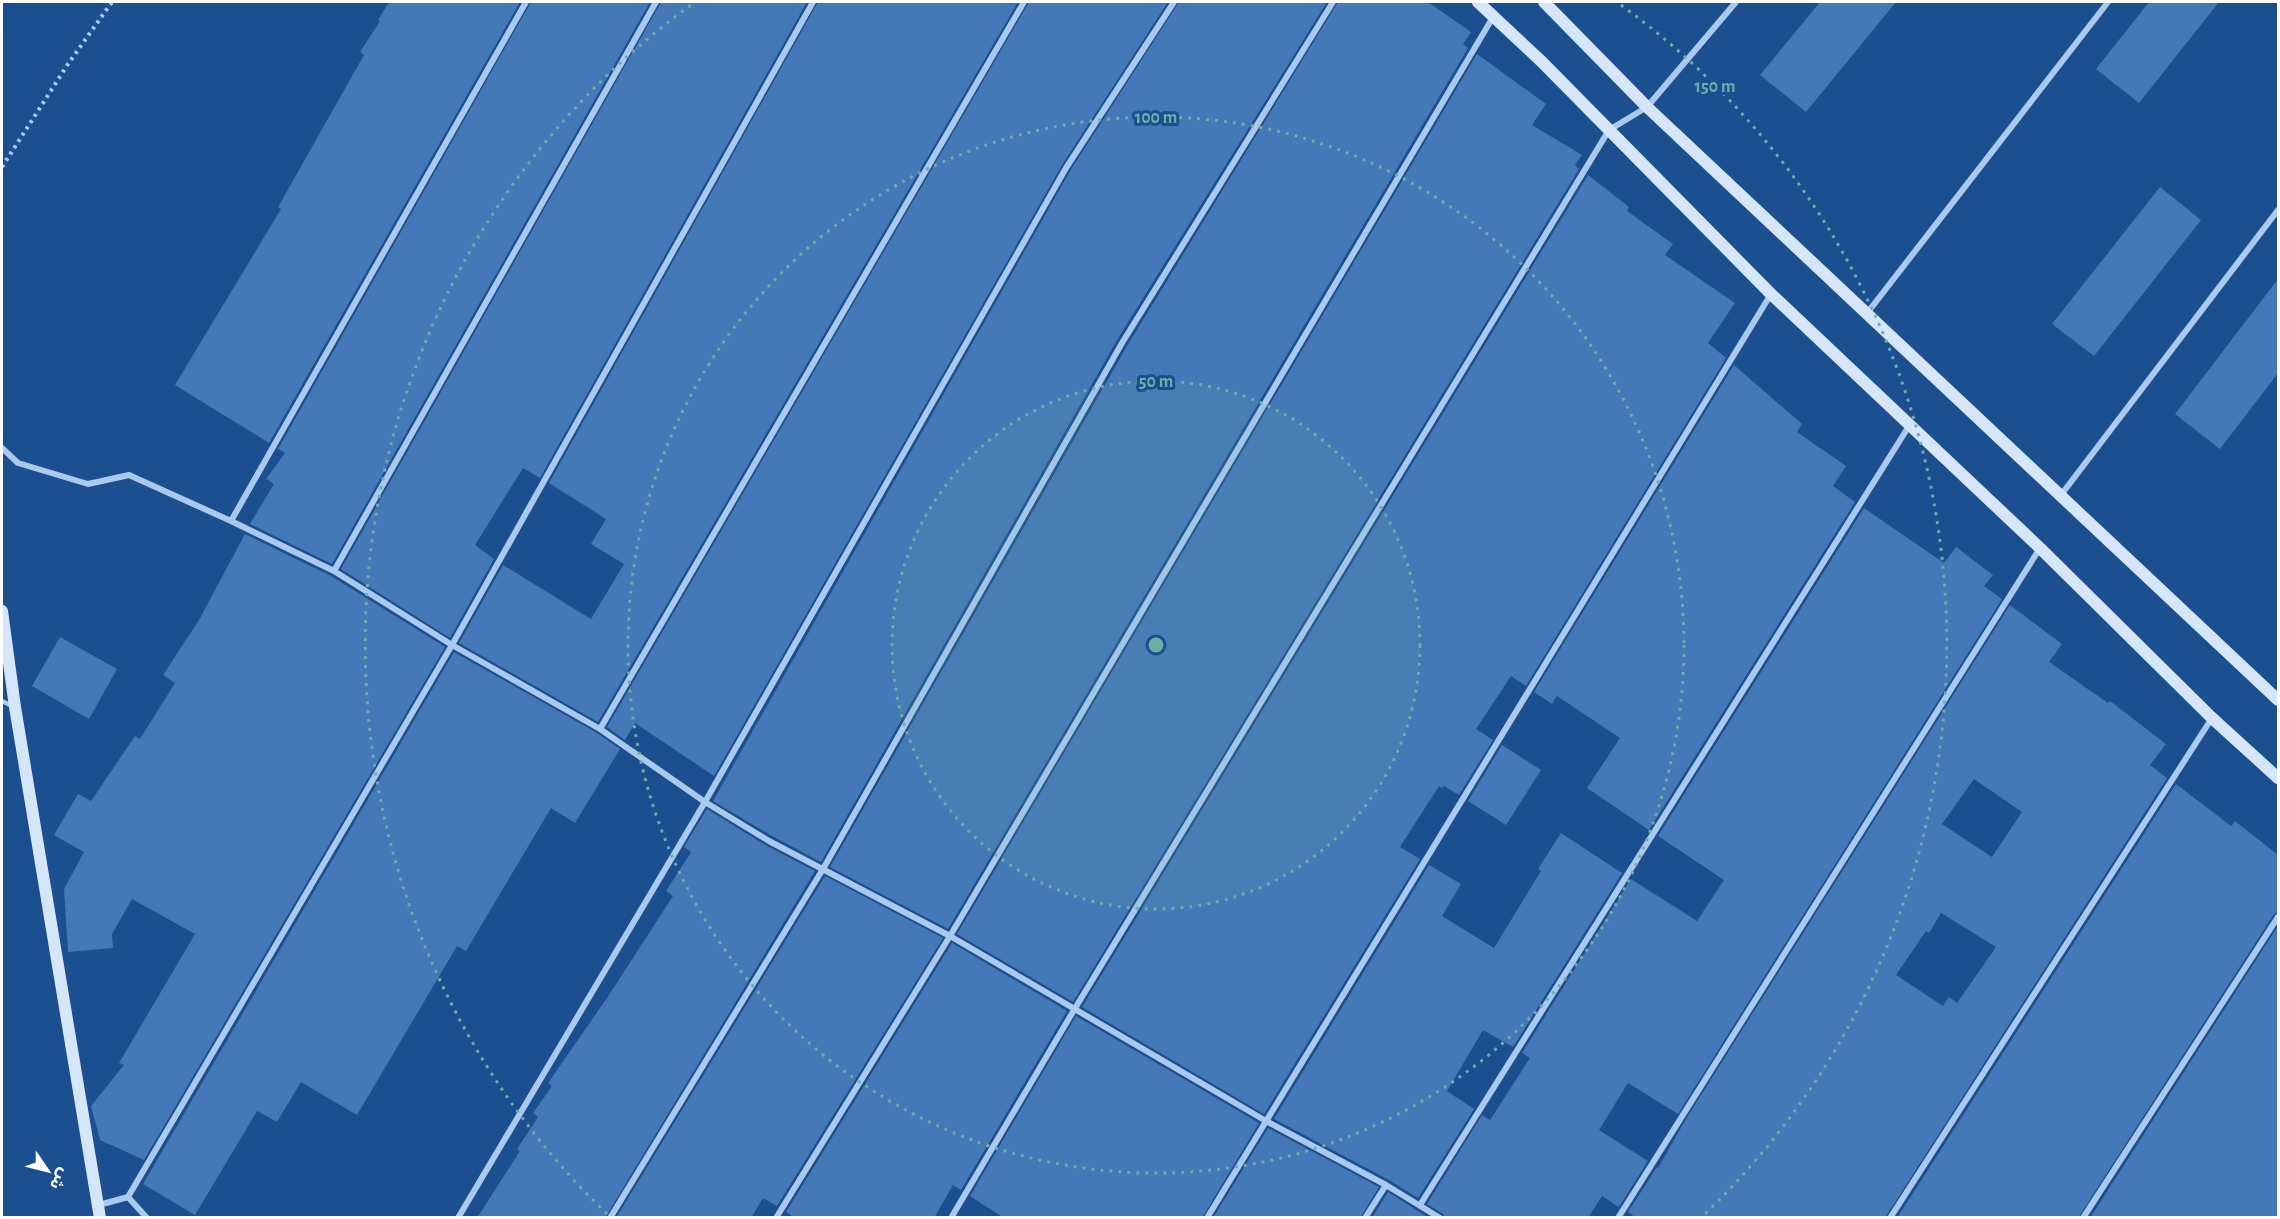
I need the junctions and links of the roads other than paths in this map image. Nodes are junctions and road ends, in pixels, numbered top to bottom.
1 (526, 2) edge
2 (656, 2) edge
3 (813, 2) edge
4 (1024, 2) edge
5 (1174, 2) edge
6 (1333, 2) edge
7 (1478, 2) edge
8 (1544, 2) edge
9 (1736, 2) edge
10 (2108, 2) edge
11 (1493, 17) junction
12 (1647, 107) junction
13 (1609, 130) junction
14 (2278, 210) edge
15 (1771, 294) junction
16 (1868, 312) junction
17 (1909, 426) junction
18 (2, 448) edge
19 (2061, 495) junction
20 (231, 521) junction
21 (2040, 548) junction
22 (334, 571) junction
23 (2, 611) edge
24 (452, 645) junction
25 (2, 700) edge
26 (2278, 700) edge
27 (15, 707) junction
28 (2212, 718) junction
29 (600, 729) junction
30 (2278, 778) edge
31 (705, 802) junction
32 (823, 869) junction
33 (2278, 917) edge
34 (950, 936) junction
35 (1074, 1010) junction
36 (1266, 1121) junction
37 (1386, 1185) junction
38 (128, 1197) junction
39 (1420, 1206) junction
40 (100, 1211) edge
41 (147, 1218) edge
42 (458, 1218) edge
43 (610, 1218) edge
44 (776, 1218) edge
45 (951, 1218) edge
46 (1207, 1218) edge
47 (1365, 1218) edge
48 (1440, 1218) edge
49 (1618, 1218) edge
50 (1890, 1218) edge
51 (2083, 1218) edge

1 - 20 street
2 - 22 street
3 - 24 street
4 - 29 street
5 - 31 street
6 - 32 street
7 - 11 main road
8 - 12 main road
9 - 12 street
10 - 16 street
11 - 13 main road
11 - 34 street
12 - 13 street
12 - 16 main road
13 - 15 main road
13 - 35 street
14 - 19 street
15 - 17 main road
15 - 36 street
16 - 19 main road
17 - 21 main road
17 - 39 street
18 - 20 street
19 - 26 main road
20 - 22 street
21 - 28 main road
21 - 49 street
22 - 24 street
23 - 27 main road
24 - 29 street
24 - 38 street
25 - 27 lane
27 - 40 main road
28 - 30 main road
28 - 50 street
29 - 31 street
31 - 32 street
31 - 42 street
32 - 34 street
32 - 43 street
33 - 51 street
34 - 35 street
34 - 44 street
35 - 36 street
35 - 45 street
36 - 37 street
36 - 46 street
37 - 39 street
37 - 47 street
38 - 40 street
38 - 41 street
39 - 48 street

